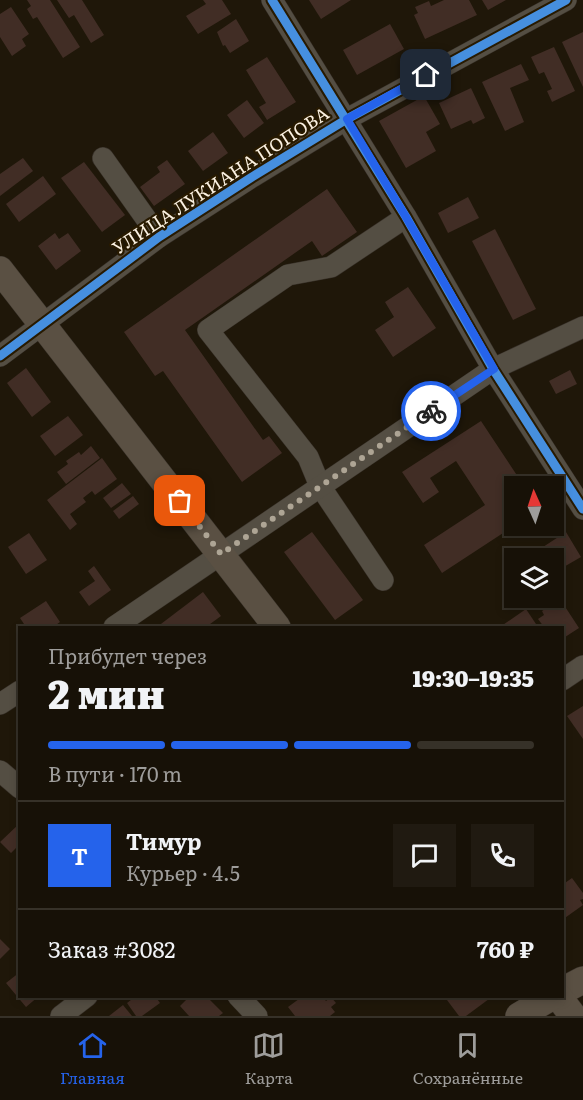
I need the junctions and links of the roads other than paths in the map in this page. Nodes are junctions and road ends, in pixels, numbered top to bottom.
1 (272, 0) edge
2 (566, 0) edge
3 (347, 119) junction
4 (103, 158) dead end
5 (406, 217) junction
6 (159, 237) junction
7 (0, 270) edge
8 (42, 326) junction
9 (583, 327) edge
10 (0, 356) edge
11 (494, 369) junction
12 (320, 486) junction
13 (583, 509) edge
14 (221, 554) junction
15 (382, 580) dead end
16 (115, 626) edge
17 (276, 626) edge
18 (583, 666) edge
19 (564, 679) edge
20 (18, 692) edge
21 (0, 704) edge
22 (0, 771) edge
23 (18, 787) edge
24 (583, 980) edge
25 (564, 990) edge
26 (84, 998) edge
27 (240, 998) edge
28 (551, 998) edge
29 (557, 998) edge
30 (61, 1016) edge
31 (257, 1016) edge
32 (519, 1016) edge
33 (573, 1016) edge

1 - 3 street
2 - 3 street, УЛИЦА ЛУКИАНА ПОПОВА
3 - 5 street
3 - 6 street, УЛИЦА ЛУКИАНА ПОПОВА
4 - 6 street
5 - 11 street
5 - 12 street
6 - 8 street, УЛИЦА ЛУКИАНА ПОПОВА
7 - 8 main road
8 - 10 street, УЛИЦА ЛУКИАНА ПОПОВА
8 - 14 main road
9 - 11 street
11 - 12 street
11 - 13 street
12 - 14 street
12 - 15 street
14 - 16 street
14 - 17 main road
18 - 19 street
20 - 21 street
22 - 23 street
24 - 25 main road
26 - 30 street
27 - 31 street
28 - 32 main road
29 - 33 main road

